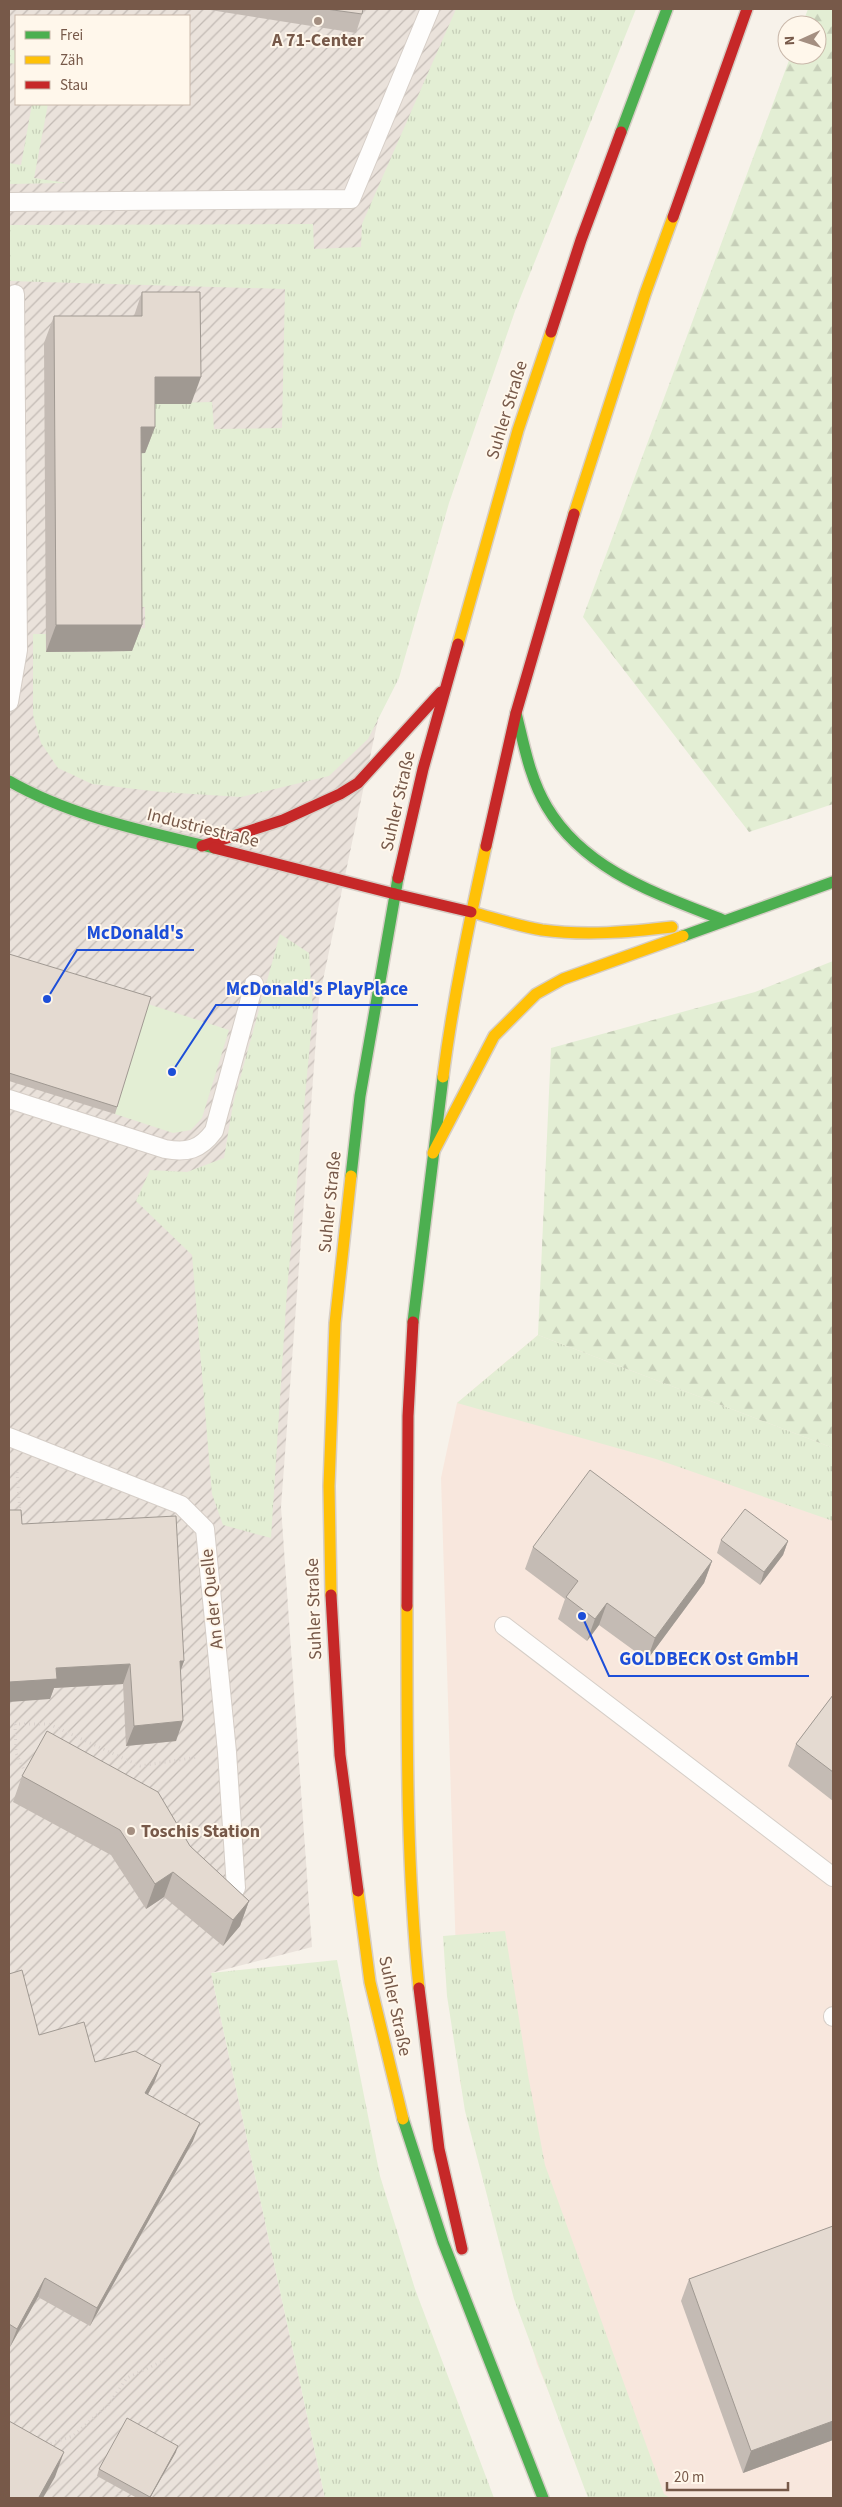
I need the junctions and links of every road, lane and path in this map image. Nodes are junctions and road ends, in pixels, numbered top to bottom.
1 (430, 9) edge
2 (667, 9) edge
3 (747, 9) edge
4 (9, 202) edge
5 (15, 294) dead end
6 (444, 688) junction
7 (9, 702) edge
8 (516, 713) junction
9 (9, 781) edge
10 (202, 846) junction
11 (833, 882) edge
12 (395, 894) junction
13 (471, 912) junction
14 (723, 920) junction
15 (254, 984) dead end
16 (9, 1099) edge
17 (433, 1153) junction
18 (15, 1439) edge
19 (20, 1514) edge
20 (504, 1626) dead end
21 (9, 1724) edge
22 (15, 1724) junction
23 (227, 1752) junction
24 (27, 1777) edge
25 (833, 1877) edge
26 (236, 1888) edge
27 (169, 2358) dead end
28 (512, 2418) junction
29 (40, 2447) edge
30 (126, 2482) edge
31 (116, 2498) edge
32 (544, 2498) edge

1 - 4 lane
2 - 6 main road, Suhler Straße
3 - 8 main road, Suhler Straße
5 - 7 lane
6 - 10 main road
6 - 12 main road, Suhler Straße
8 - 13 main road, Suhler Straße
8 - 14 main road
9 - 10 main road, Industriestraße
10 - 12 main road, Industriestraße
11 - 14 main road
12 - 13 main road, Industriestraße
12 - 28 main road, Suhler Straße
13 - 14 main road, Industriestraße
13 - 17 main road, Suhler Straße
14 - 17 main road
15 - 16 lane
17 - 28 main road, Suhler Straße
18 - 19 path
18 - 23 lane, An der Quelle
20 - 25 lane
21 - 22 path
22 - 23 path
22 - 24 path
23 - 26 lane, An der Quelle
27 - 29 path
28 - 32 main road, Suhler Straße
30 - 31 path

